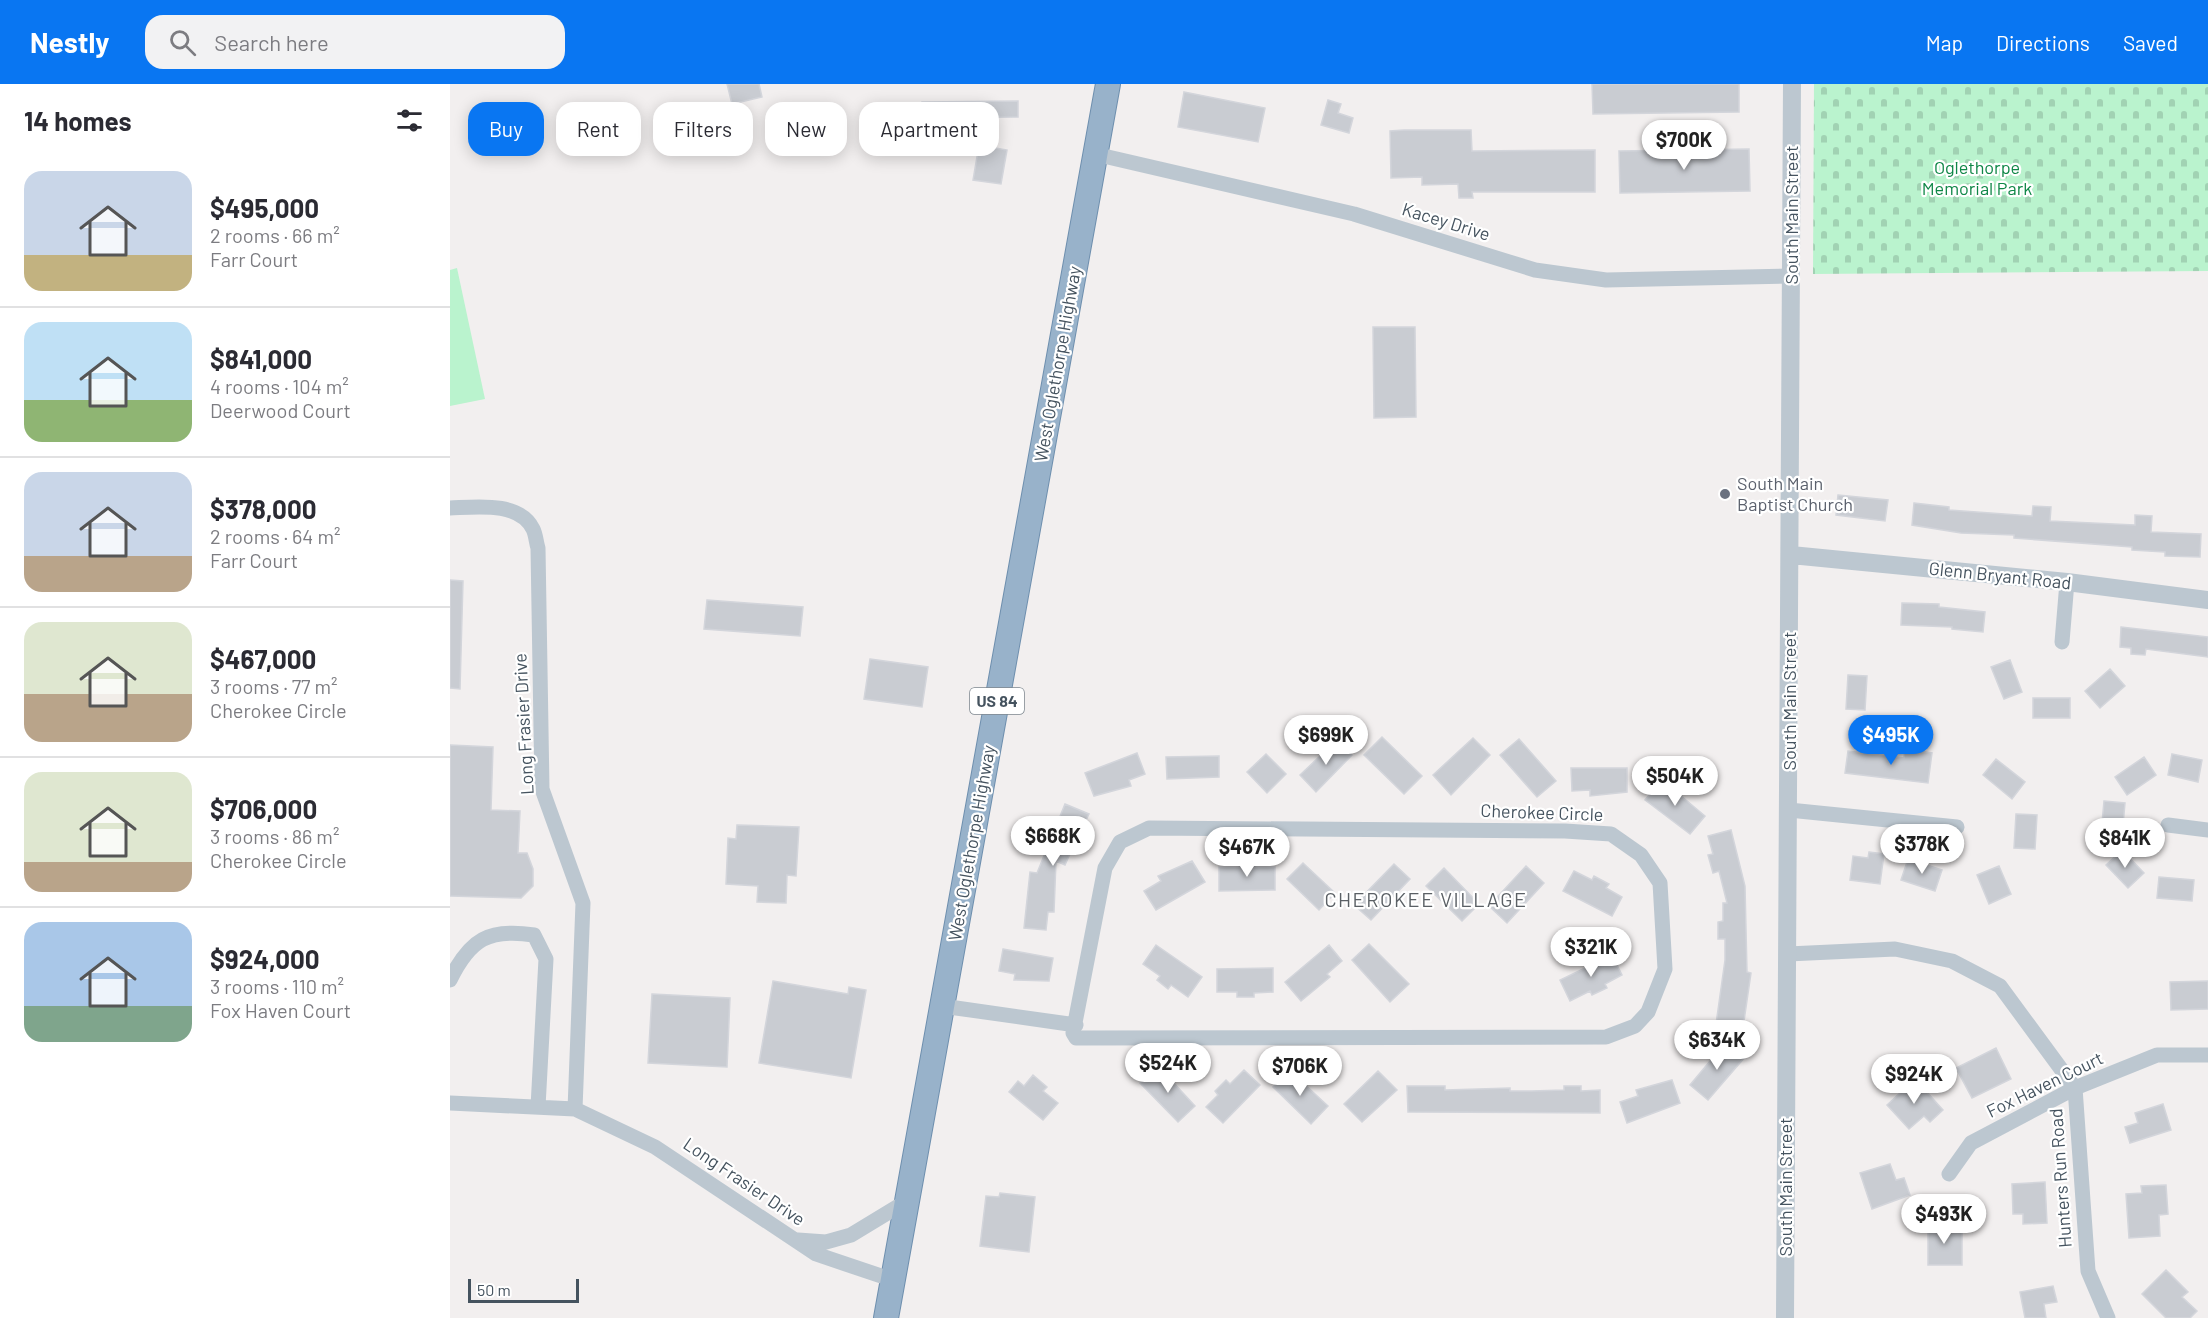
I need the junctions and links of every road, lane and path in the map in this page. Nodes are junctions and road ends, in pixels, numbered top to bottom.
1 (1108, 84) edge
2 (1792, 84) edge
3 (1095, 154) junction
4 (1792, 276) junction
5 (450, 508) edge
6 (1791, 555) junction
7 (2067, 582) junction
8 (2208, 600) edge
9 (2062, 642) dead end
10 (1789, 810) junction
11 (2168, 825) dead end
12 (1957, 827) dead end
13 (2208, 830) edge
14 (1788, 954) junction
15 (450, 980) edge
16 (942, 1006) junction
17 (1076, 1025) junction
18 (2208, 1055) edge
19 (2074, 1088) junction
20 (450, 1103) edge
21 (538, 1107) junction
22 (575, 1109) junction
23 (1949, 1173) dead end
24 (908, 1201) junction
25 (796, 1240) junction
26 (893, 1280) junction
27 (886, 1318) edge
28 (1785, 1318) edge
29 (2108, 1318) edge

1 - 3 highway, West Oglethorpe Highway / US 84
2 - 4 street, South Main Street
3 - 4 street, Kacey Drive
3 - 16 highway, West Oglethorpe Highway / US 84
4 - 6 street, South Main Street
5 - 22 street, Long Frasier Drive
6 - 7 street, Glenn Bryant Road
6 - 10 street, South Main Street
7 - 8 street, Glenn Bryant Road
7 - 9 street
10 - 12 street
10 - 14 street, South Main Street
11 - 13 street
14 - 19 street, Hunters Run Road
14 - 28 street, South Main Street
15 - 21 street
16 - 17 street
16 - 24 highway, West Oglethorpe Highway / US 84
17 - 17 street, Cherokee Circle
18 - 19 street, Fox Haven Court
19 - 23 street, Fox Haven Court
19 - 29 street, Hunters Run Road
20 - 21 street, Long Frasier Drive
21 - 22 street, Long Frasier Drive
22 - 25 street, Long Frasier Drive
24 - 25 street
24 - 26 highway, West Oglethorpe Highway / US 84
25 - 26 street, Long Frasier Drive
26 - 27 highway, West Oglethorpe Highway / US 84

